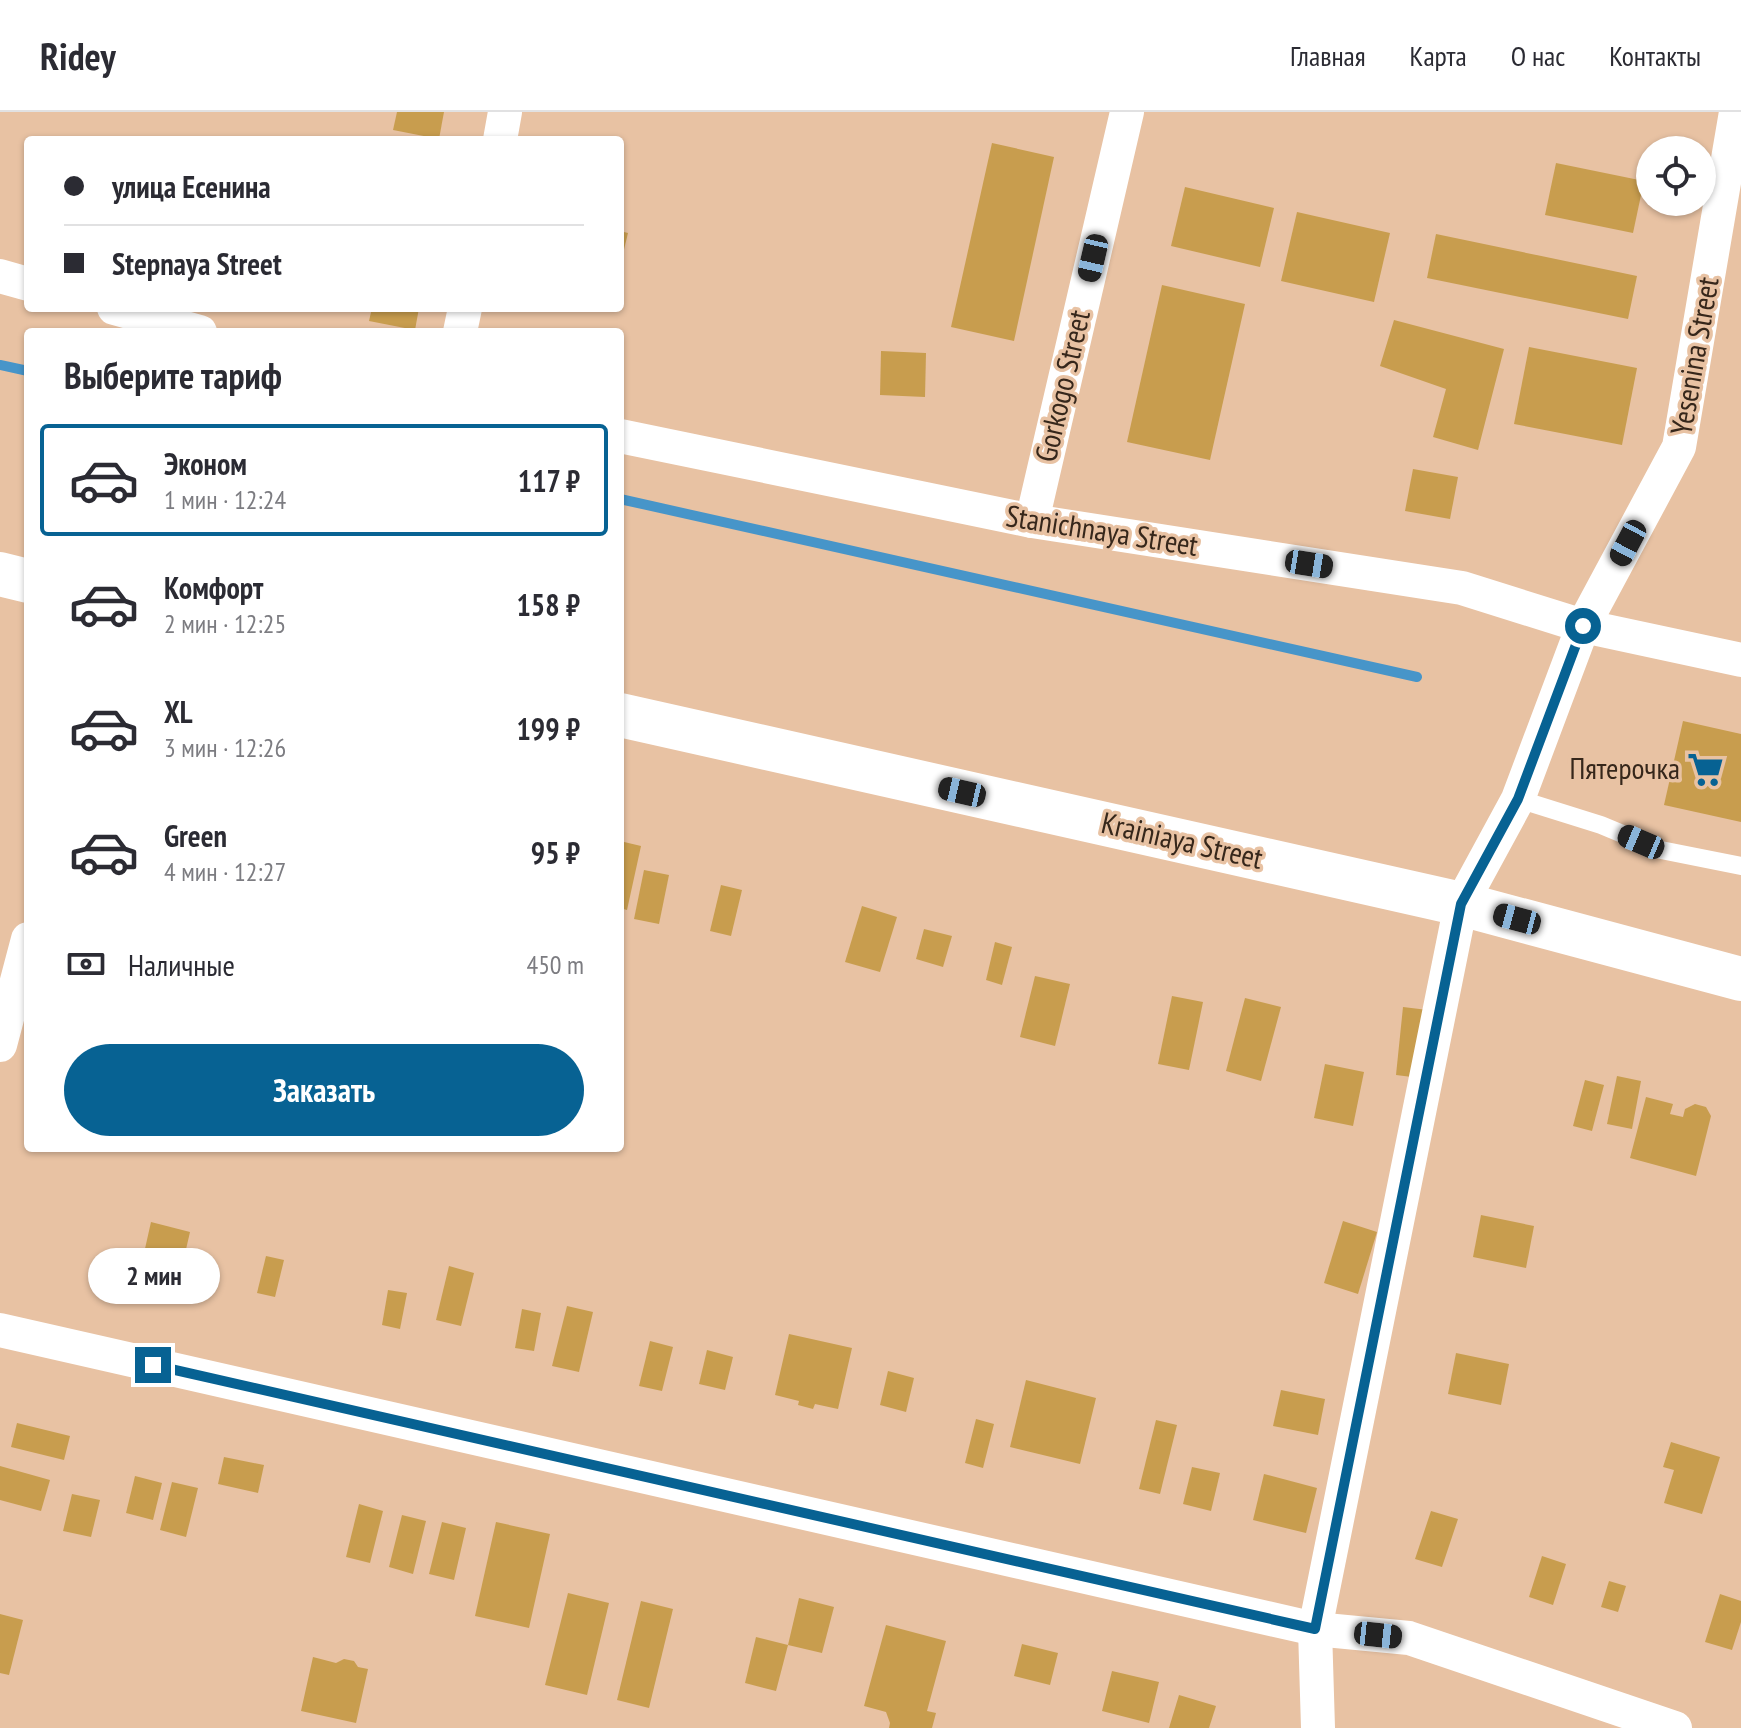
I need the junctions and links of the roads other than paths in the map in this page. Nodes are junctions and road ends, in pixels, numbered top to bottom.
1 (505, 112) edge
2 (1127, 112) edge
3 (1736, 112) edge
4 (501, 136) edge
5 (0, 276) edge
6 (24, 283) edge
7 (128, 312) edge
8 (186, 328) edge
9 (624, 437) edge
10 (1032, 521) junction
11 (0, 574) edge
12 (24, 580) edge
13 (1583, 626) junction
14 (1741, 660) edge
15 (624, 716) edge
16 (1518, 799) junction
17 (1741, 866) edge
18 (1461, 904) junction
19 (24, 954) edge
20 (1741, 979) edge
21 (0, 1045) edge
22 (0, 1330) edge
23 (1315, 1629) junction
24 (1318, 1728) edge
25 (1675, 1728) edge

1 - 4 street
2 - 10 street, Gorkogo Street
3 - 13 street, Yesenina Street
5 - 6 street
7 - 8 street
9 - 10 street, Stanichnaya Street
10 - 13 street, Stanichnaya Street
11 - 12 main road
13 - 14 street, Stanichnaya Street
13 - 16 street, Yesenina Street
15 - 18 main road, Krainiaya Street
16 - 17 lane
16 - 18 street, Yesenina Street
18 - 20 main road, Krainiaya Street
18 - 23 street, Yesenina Street
19 - 21 street
22 - 23 street
23 - 24 street, Yesenina Street
23 - 25 street

